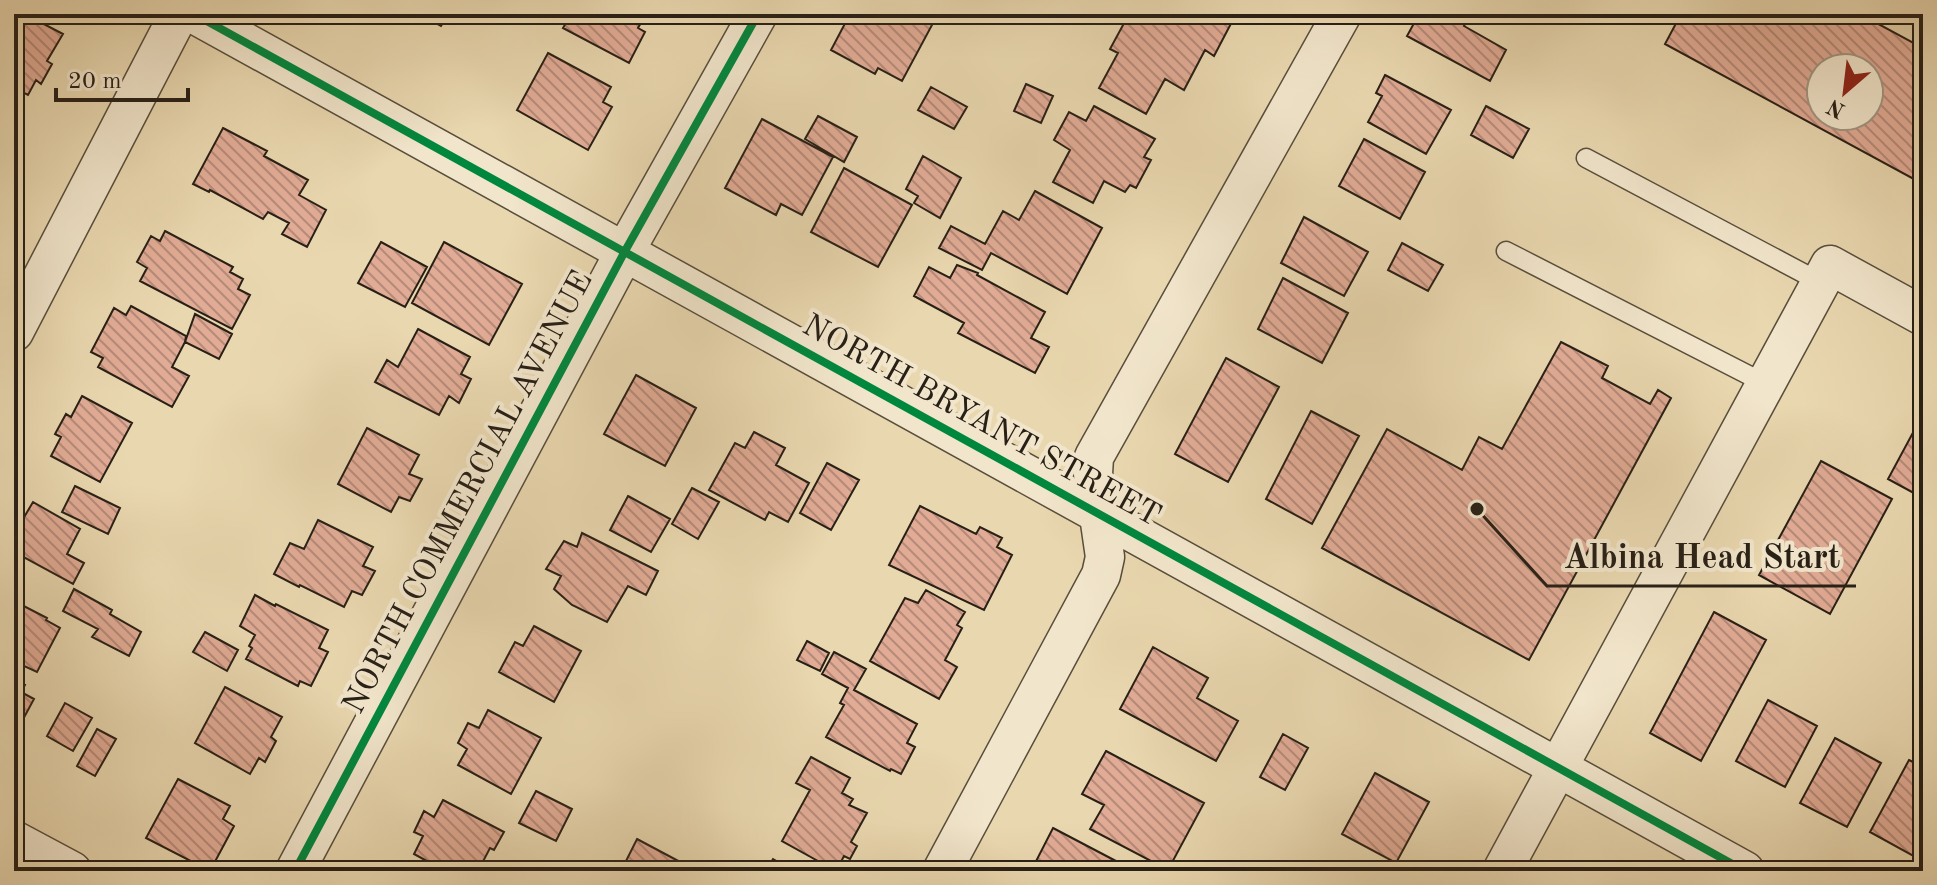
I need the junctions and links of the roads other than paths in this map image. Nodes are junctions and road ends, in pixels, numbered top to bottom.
1 (179, 14) edge
2 (194, 14) edge
3 (758, 14) edge
4 (1342, 14) edge
5 (1586, 158) dead end
6 (625, 251) junction
7 (1506, 251) dead end
8 (1825, 274) junction
9 (1923, 316) edge
10 (14, 332) edge
11 (1766, 384) junction
12 (1099, 515) junction
13 (1558, 769) junction
14 (14, 840) edge
15 (72, 871) edge
16 (295, 871) edge
17 (942, 871) edge
18 (1502, 871) edge
19 (1745, 871) edge

1 - 10 street
2 - 6 street, NORTH BRYANT STREET
3 - 6 street, NORTH COMMERCIAL AVENUE
4 - 12 street
5 - 8 lane
6 - 12 street, NORTH BRYANT STREET
6 - 16 street, NORTH COMMERCIAL AVENUE
7 - 11 lane
8 - 9 street
8 - 11 street
11 - 13 street
12 - 13 street, NORTH BRYANT STREET
12 - 17 street
13 - 18 street
13 - 19 street, NORTH BRYANT STREET
14 - 15 street

